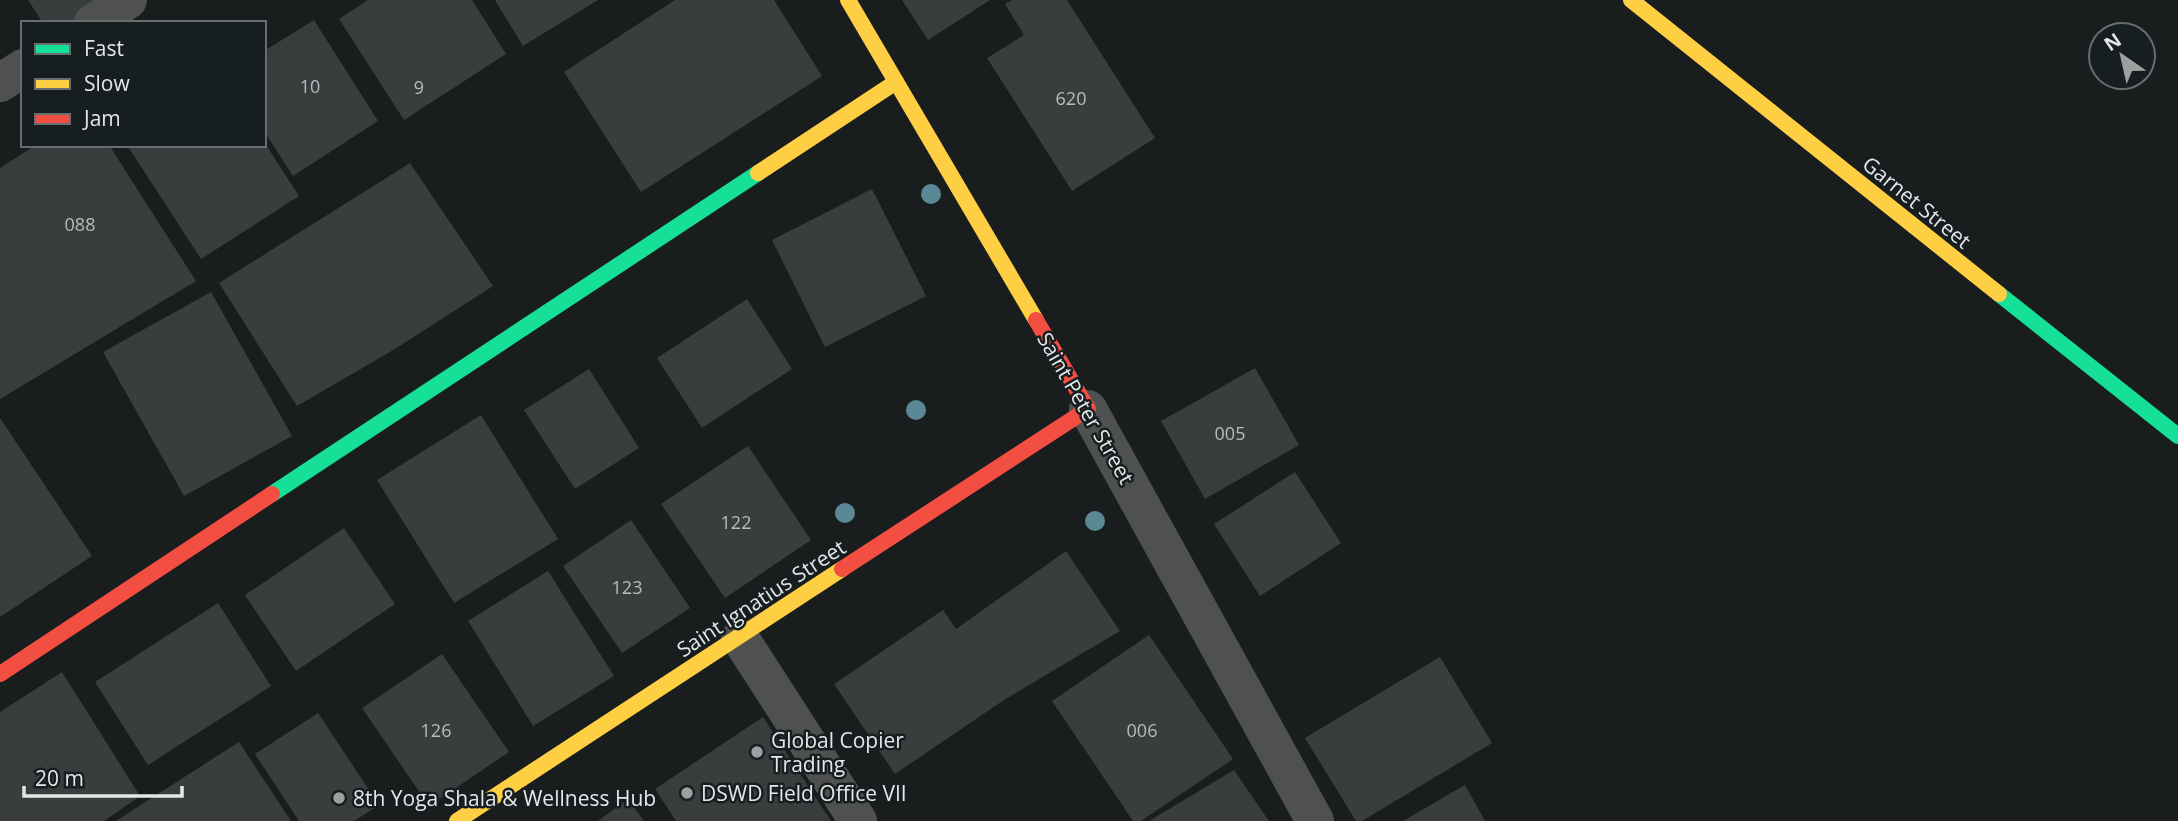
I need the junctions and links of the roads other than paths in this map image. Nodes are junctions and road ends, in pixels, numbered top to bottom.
1 (128, 0) edge
2 (848, 0) edge
3 (1631, 0) edge
4 (96, 21) edge
5 (21, 69) edge
6 (896, 82) junction
7 (0, 83) edge
8 (1088, 409) junction
9 (2178, 436) edge
10 (740, 638) junction
11 (0, 674) edge
12 (457, 821) edge
13 (858, 821) edge
14 (1314, 821) edge

1 - 4 street
2 - 6 street, Saint Peter Street
3 - 9 street, Garnet Street
5 - 7 street
6 - 8 street, Saint Peter Street
6 - 11 street
8 - 10 street, Saint Ignatius Street
8 - 14 street, Saint Peter Street
10 - 12 street, Saint Ignatius Street
10 - 13 street

